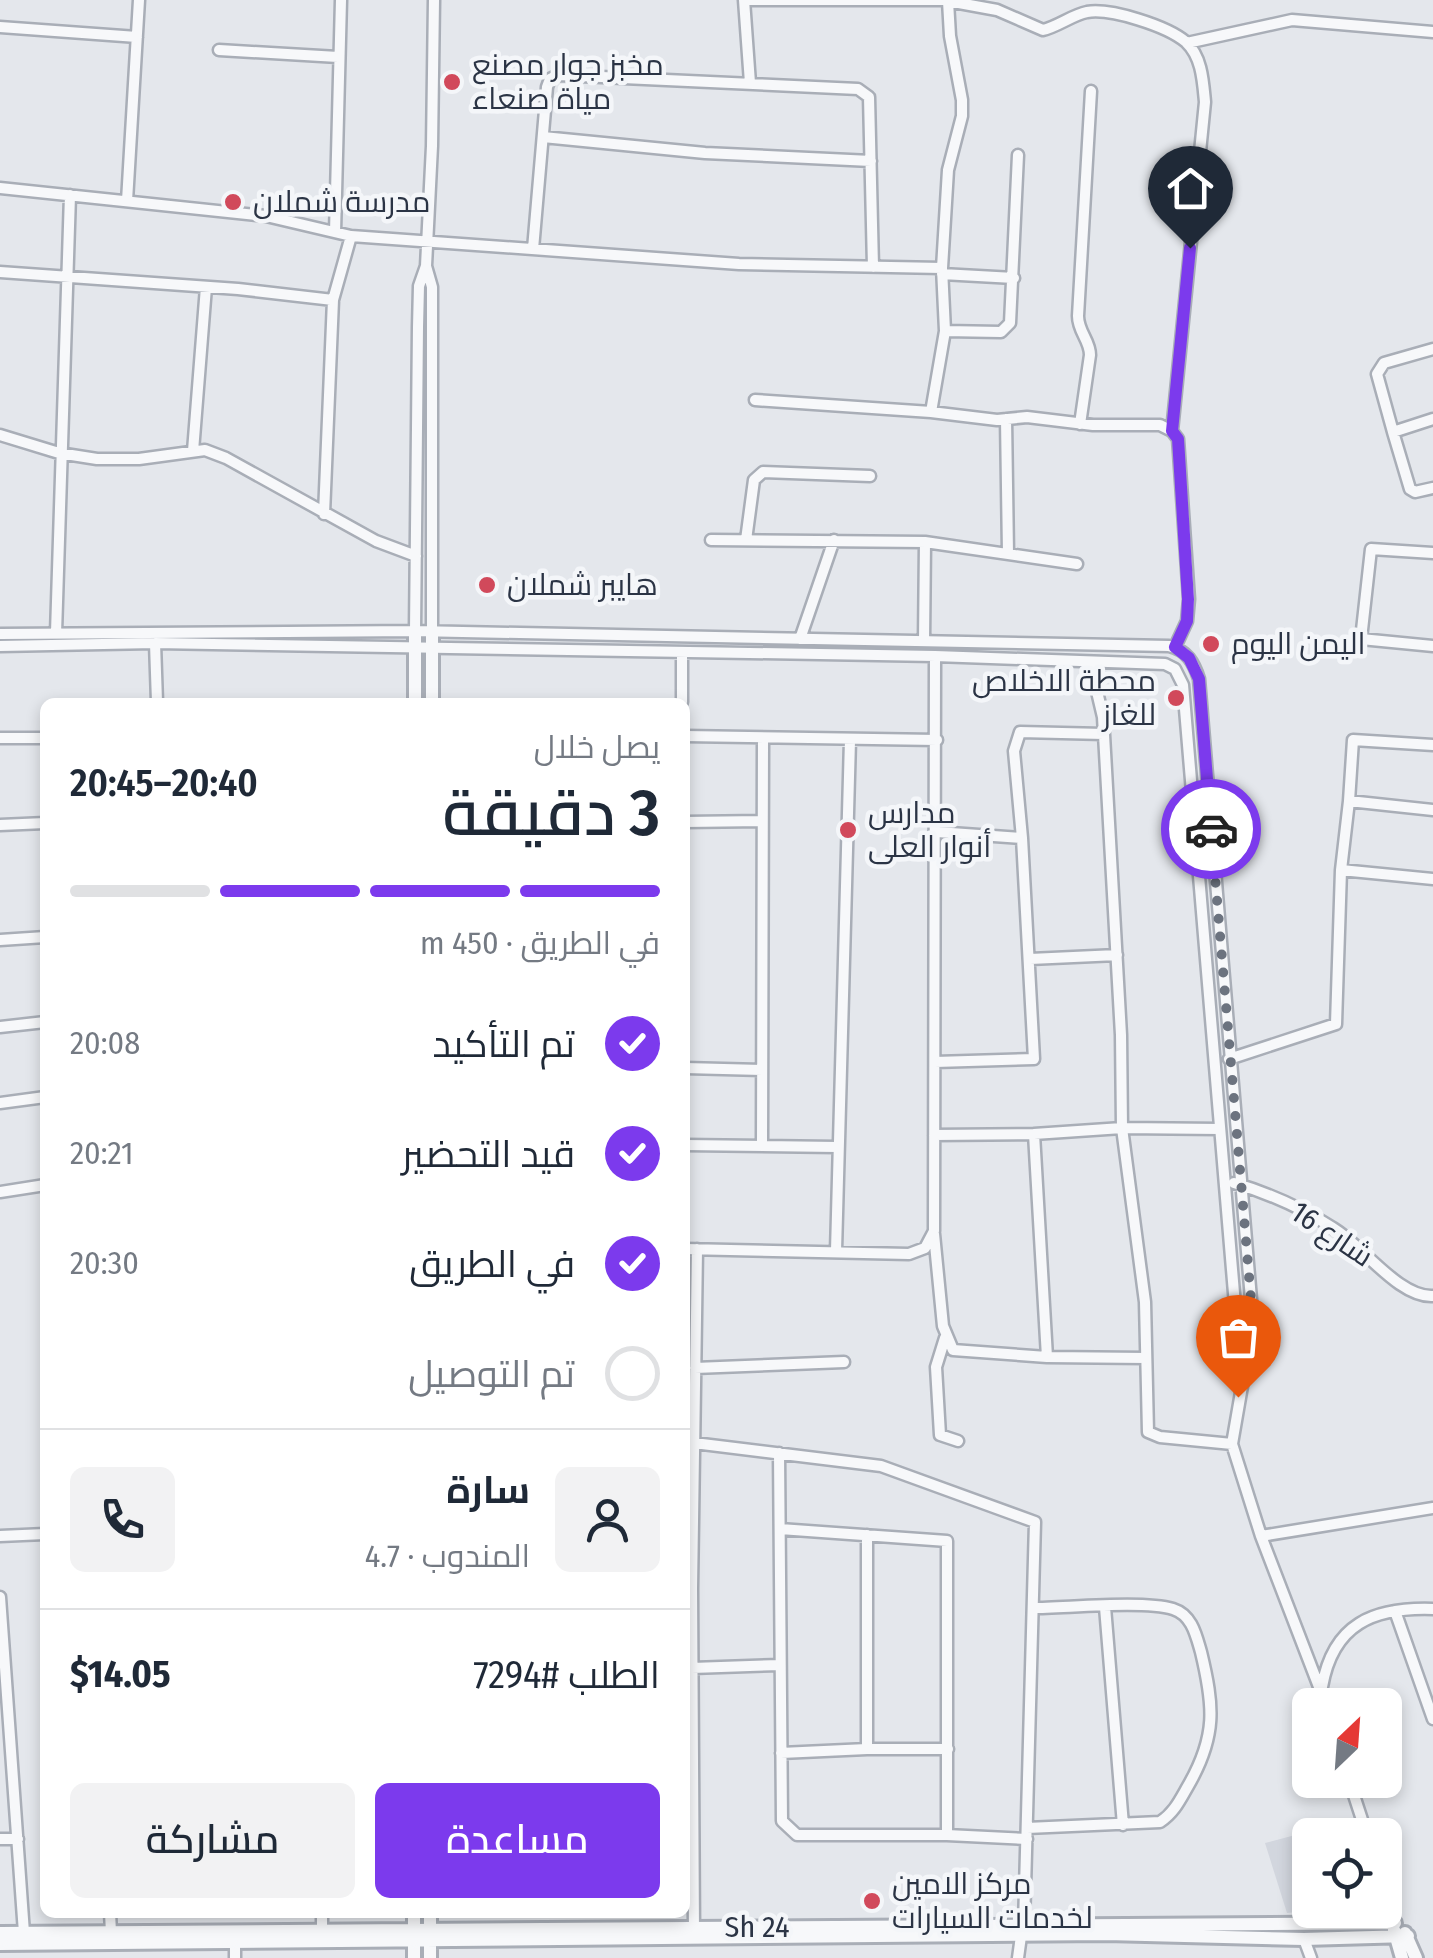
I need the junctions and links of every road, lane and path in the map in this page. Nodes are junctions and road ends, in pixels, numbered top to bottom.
1 (139, 0) edge
2 (341, 0) edge
3 (434, 0) edge
4 (747, 0) edge
5 (948, 0) edge
6 (0, 27) edge
7 (1433, 32) edge
8 (137, 37) junction
9 (1187, 43) junction
10 (219, 50) dead end
11 (338, 58) junction
12 (750, 83) junction
13 (1091, 91) dead end
14 (542, 137) junction
15 (1018, 155) dead end
16 (871, 161) junction
17 (0, 188) edge
18 (70, 195) junction
19 (126, 200) junction
20 (335, 232) junction
21 (351, 236) junction
22 (427, 241) junction
23 (533, 249) junction
24 (426, 266) junction
25 (873, 267) junction
26 (942, 271) junction
27 (0, 272) edge
28 (1014, 278) junction
29 (68, 279) junction
30 (206, 287) junction
31 (332, 300) junction
32 (944, 331) junction
33 (1433, 349) edge
34 (755, 400) dead end
35 (931, 412) junction
36 (1006, 419) junction
37 (1433, 419) edge
38 (1080, 424) junction
39 (1172, 431) junction
40 (1392, 432) junction
41 (0, 435) edge
42 (193, 451) junction
43 (59, 453) junction
44 (870, 476) dead end
45 (1433, 488) edge
46 (324, 514) junction
47 (711, 540) dead end
48 (746, 540) junction
49 (834, 540) junction
50 (925, 542) junction
51 (1008, 553) junction
52 (1433, 553) edge
53 (416, 556) junction
54 (1077, 564) dead end
55 (415, 631) junction
56 (432, 632) junction
57 (56, 633) junction
58 (0, 634) edge
59 (800, 639) junction
60 (924, 641) junction
61 (155, 643) junction
62 (0, 646) edge
63 (1433, 646) edge
64 (1175, 647) junction
65 (415, 648) junction
66 (433, 648) junction
67 (682, 652) junction
68 (935, 656) junction
69 (1090, 662) junction
70 (158, 698) edge
71 (415, 698) edge
72 (432, 698) edge
73 (682, 698) edge
74 (1104, 734) junction
75 (690, 736) edge
76 (0, 738) edge
77 (40, 738) edge
78 (763, 740) junction
79 (850, 740) junction
80 (937, 740) junction
81 (1433, 745) edge
82 (1349, 801) junction
83 (1433, 810) edge
84 (762, 821) junction
85 (690, 822) edge
86 (0, 824) edge
87 (40, 824) edge
88 (936, 832) junction
89 (1022, 838) junction
90 (1341, 870) junction
91 (1433, 879) edge
92 (40, 937) edge
93 (0, 940) edge
94 (1116, 955) junction
95 (1030, 958) junction
96 (40, 1023) edge
97 (0, 1027) edge
98 (1228, 1059) junction
99 (935, 1062) junction
100 (690, 1068) edge
101 (762, 1070) junction
102 (40, 1097) edge
103 (0, 1103) edge
104 (1122, 1128) junction
105 (1220, 1128) junction
106 (1034, 1134) junction
107 (934, 1135) junction
108 (690, 1144) edge
109 (762, 1146) junction
110 (837, 1147) junction
111 (1224, 1180) junction
112 (1239, 1185) junction
113 (40, 1186) edge
114 (0, 1192) edge
115 (934, 1231) junction
116 (691, 1249) edge
117 (836, 1251) junction
118 (1432, 1298) edge
119 (945, 1338) junction
120 (1247, 1342) junction
121 (1048, 1357) junction
122 (1146, 1358) junction
123 (844, 1362) dead end
124 (695, 1368) junction
125 (958, 1440) dead end
126 (694, 1443) junction
127 (1232, 1444) junction
128 (779, 1453) junction
129 (1433, 1508) edge
130 (780, 1529) junction
131 (40, 1534) edge
132 (690, 1534) edge
133 (866, 1535) junction
134 (0, 1536) edge
135 (1261, 1536) junction
136 (0, 1597) edge
137 (1105, 1607) junction
138 (1033, 1608) junction
139 (1433, 1609) edge
140 (1395, 1610) junction
141 (690, 1624) edge
142 (780, 1665) junction
143 (692, 1668) junction
144 (1321, 1688) edge
145 (1322, 1688) edge
146 (1433, 1719) edge
147 (867, 1749) junction
148 (948, 1749) junction
149 (781, 1753) junction
150 (0, 1756) edge
151 (14, 1756) junction
152 (1123, 1826) junction
153 (1027, 1833) junction
154 (946, 1834) junction
155 (0, 1839) edge
156 (18, 1839) junction
157 (110, 1918) edge
158 (322, 1918) edge
159 (414, 1918) edge
160 (430, 1918) edge
161 (1292, 1925) edge
162 (1360, 1928) edge
163 (1398, 1928) edge
164 (1022, 1930) junction
165 (322, 1931) junction
166 (1399, 1932) junction
167 (0, 1933) edge
168 (24, 1933) junction
169 (111, 1933) junction
170 (694, 1933) junction
171 (414, 1935) junction
172 (430, 1935) junction
173 (1304, 1939) junction
174 (235, 1941) junction
175 (0, 1944) edge
176 (235, 1958) edge
177 (414, 1958) edge
178 (430, 1958) edge
179 (1018, 1958) edge
180 (1311, 1958) edge
181 (1402, 1958) edge
182 (1416, 1958) edge

1 - 8 street
2 - 11 street
3 - 22 street
4 - 5 street
4 - 12 street
5 - 9 street
5 - 26 street
6 - 8 street
7 - 9 street
8 - 19 street
9 - 39 street
10 - 11 street
11 - 20 street
12 - 14 street
12 - 16 street
13 - 38 street
14 - 16 street
14 - 23 street
15 - 28 street
16 - 25 street
17 - 18 street
18 - 19 street
18 - 29 street
19 - 20 street
20 - 21 street
21 - 22 street
21 - 31 street
22 - 23 street
22 - 24 street
23 - 25 street
24 - 53 street
24 - 56 street
25 - 26 street
26 - 28 street
26 - 32 street
27 - 29 street
28 - 32 street
29 - 30 street
29 - 43 street
30 - 31 street
30 - 42 street
31 - 46 street
32 - 35 street
33 - 40 street
34 - 35 street
35 - 36 street
36 - 38 street
36 - 51 street
37 - 40 street
38 - 39 street
39 - 64 street
40 - 45 street
41 - 43 street
42 - 43 street
42 - 46 street
43 - 57 street
44 - 48 street
46 - 53 street
47 - 48 street
48 - 49 street
49 - 50 street
49 - 59 street
50 - 51 street
50 - 60 street
51 - 54 street
52 - 63 street
53 - 55 street
55 - 56 street
55 - 57 street
55 - 65 street
56 - 59 street
56 - 66 street
57 - 58 street
59 - 60 street
60 - 64 street
61 - 62 street
61 - 65 street
61 - 70 street
64 - 98 street
65 - 66 street
65 - 71 street
66 - 67 street
66 - 72 street
67 - 68 street
67 - 73 street
68 - 69 street
68 - 80 street
69 - 74 street
69 - 105 street
74 - 89 street
74 - 94 street
75 - 78 street
76 - 77 street
78 - 79 street
78 - 84 street
79 - 80 street
79 - 110 street
80 - 88 street
81 - 82 street
82 - 83 street
82 - 90 street
84 - 85 street
84 - 101 street
86 - 87 street
88 - 89 street
88 - 99 street
89 - 95 street
90 - 91 street
90 - 98 street
92 - 93 street
94 - 95 street
94 - 104 street
95 - 99 street
96 - 97 street
98 - 112 street
99 - 107 street
100 - 101 street
101 - 109 street
102 - 103 street
104 - 105 street
104 - 106 street
104 - 122 street
105 - 111 street
106 - 107 street
106 - 121 street
107 - 115 street
108 - 109 street
109 - 110 street
110 - 117 street
111 - 112 street, شارع 16
111 - 120 street
112 - 118 street, شارع 16
112 - 120 street
113 - 114 street
115 - 117 street
115 - 119 street
116 - 117 street
116 - 124 street
119 - 121 street
119 - 125 street
120 - 127 street
121 - 122 street
122 - 127 street
123 - 124 street
124 - 126 street
126 - 128 street
126 - 132 street
127 - 135 street
128 - 130 street
128 - 138 street
129 - 135 street
130 - 133 street
130 - 142 street
131 - 134 street
133 - 147 street
133 - 148 street
135 - 144 street
136 - 151 street
137 - 138 street
137 - 152 street
137 - 152 street
138 - 153 street
139 - 140 street
140 - 145 street
140 - 146 street
141 - 143 street
142 - 143 street
142 - 149 street
143 - 170 street
147 - 148 street
147 - 149 street
148 - 154 street
149 - 154 street
150 - 151 street
151 - 156 street
152 - 153 street
153 - 154 street
153 - 164 street
155 - 156 street
156 - 168 street
157 - 169 street
158 - 165 street
159 - 171 street
160 - 172 street
161 - 164 street, Sh 24
162 - 166 street, Sh 24
163 - 166 street
164 - 170 street, Sh 24
164 - 173 street, Sh 24
164 - 179 street
165 - 169 street, Sh 24
165 - 171 street, Sh 24
166 - 173 street, Sh 24
166 - 181 street
166 - 182 street
167 - 168 street, Sh 24
168 - 169 street, Sh 24
170 - 172 street, Sh 24
171 - 172 street, Sh 24
171 - 174 street
171 - 177 street
172 - 178 street
173 - 180 street
174 - 175 street
174 - 176 street

